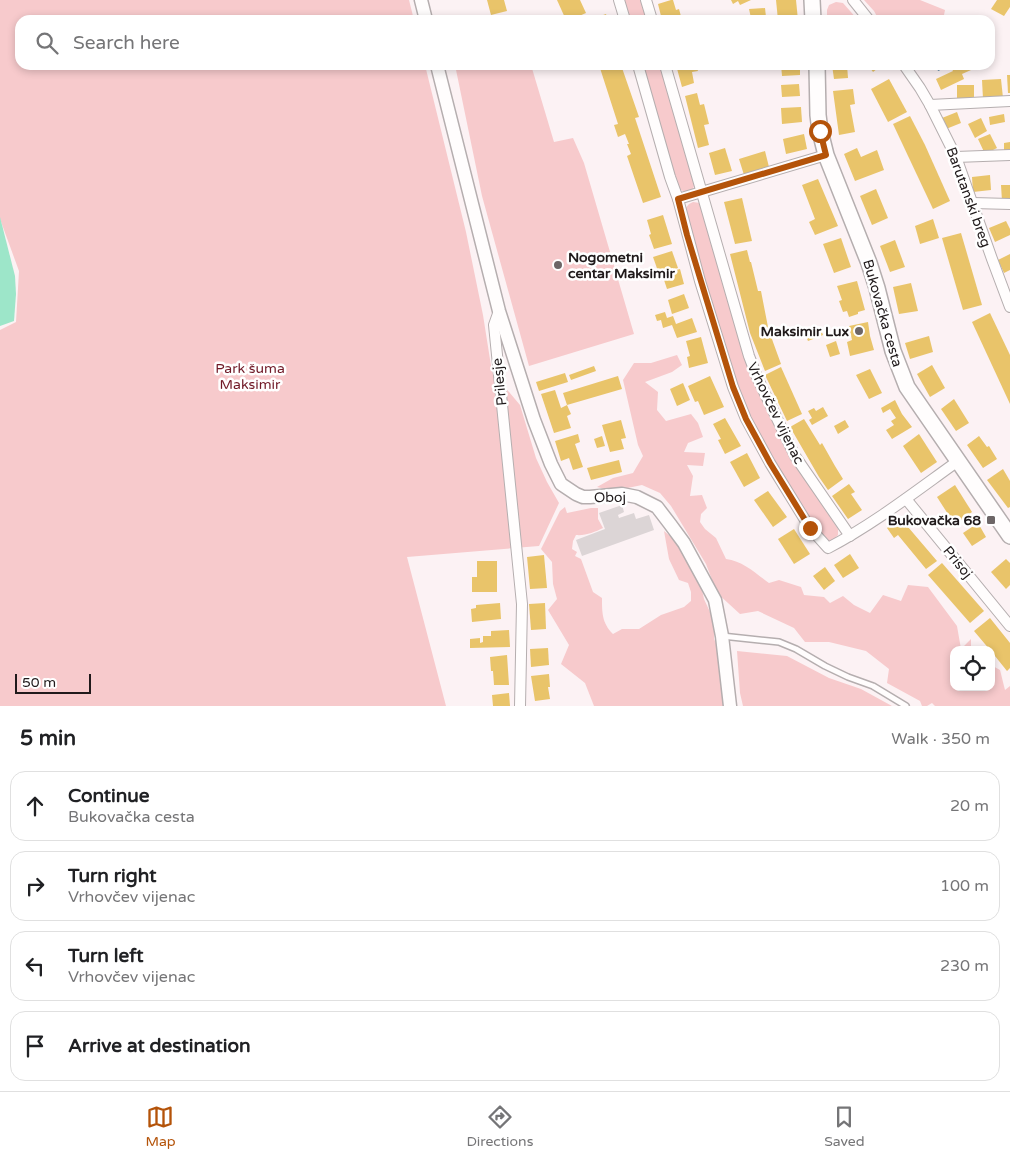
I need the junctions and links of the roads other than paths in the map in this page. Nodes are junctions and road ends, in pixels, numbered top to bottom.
1 (421, 0) edge
2 (618, 0) edge
3 (646, 0) edge
4 (812, 0) edge
5 (820, 0) edge
6 (853, 0) edge
7 (425, 15) edge
8 (622, 15) edge
9 (650, 15) edge
10 (813, 15) edge
11 (819, 15) edge
12 (865, 15) edge
13 (439, 70) edge
14 (639, 70) edge
15 (666, 70) edge
16 (817, 70) edge
17 (907, 70) edge
18 (1010, 101) edge
19 (930, 105) junction
20 (826, 155) junction
21 (1010, 155) edge
22 (956, 158) junction
23 (702, 191) junction
24 (678, 199) junction
25 (973, 203) junction
26 (1010, 204) edge
27 (1010, 306) edge
28 (499, 311) junction
29 (958, 461) junction
30 (906, 499) junction
31 (850, 536) junction
32 (1010, 536) edge
33 (1010, 626) edge
34 (722, 636) junction
35 (520, 706) edge
36 (730, 706) edge
37 (906, 706) edge

1 - 7 street
2 - 8 street
3 - 9 street
4 - 10 main road
5 - 11 main road
6 - 12 street
13 - 28 street, Prilesje
14 - 24 street, Vrhovčev vijenac
15 - 23 street, Vrhovčev vijenac
16 - 20 main road, Bukovačka cesta
17 - 19 street, Barutanski breg
18 - 19 street
19 - 22 street, Barutanski breg
20 - 23 street
20 - 29 main road, Bukovačka cesta
21 - 22 street
22 - 25 street, Barutanski breg
23 - 24 street
23 - 31 street, Vrhovčev vijenac
24 - 31 street, Vrhovčev vijenac
25 - 26 street
25 - 27 street, Barutanski breg
28 - 34 street, Oboj
28 - 35 street, Prilesje
29 - 30 street, Vrhovčev vijenac
29 - 32 main road, Bukovačka cesta
30 - 31 street, Vrhovčev vijenac
30 - 33 street, Prisoj
34 - 36 street, Oboj
34 - 37 lane

